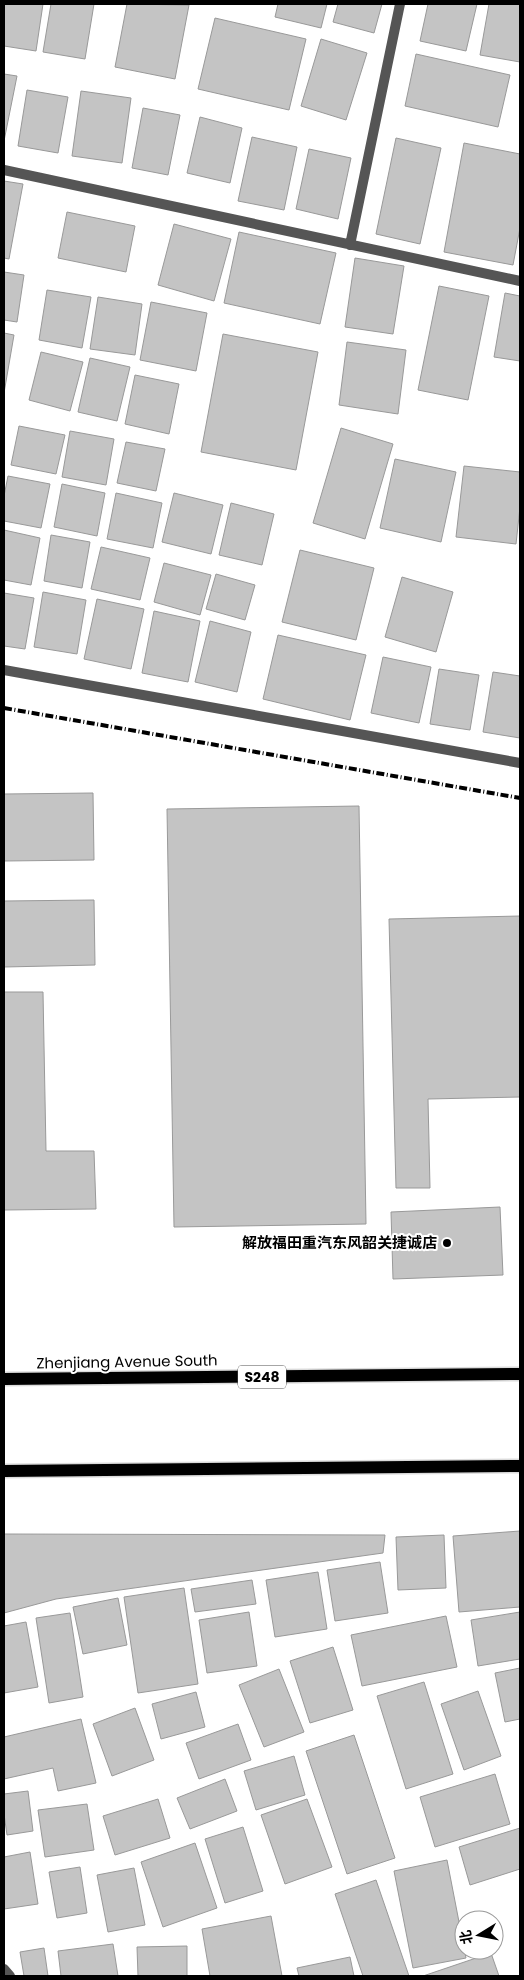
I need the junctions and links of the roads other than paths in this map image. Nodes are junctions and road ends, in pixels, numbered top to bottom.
1 (400, 4) edge
2 (4, 170) edge
3 (350, 245) junction
4 (520, 281) edge
5 (4, 670) edge
6 (520, 763) edge
7 (520, 1374) edge
8 (4, 1379) edge
9 (520, 1466) edge
10 (4, 1471) edge
11 (4, 1969) edge
12 (10, 1976) edge

1 - 3 street
2 - 3 street
3 - 4 street
5 - 6 street
7 - 8 main road, Zhenjiang Avenue South / S248
9 - 10 main road
11 - 12 street

